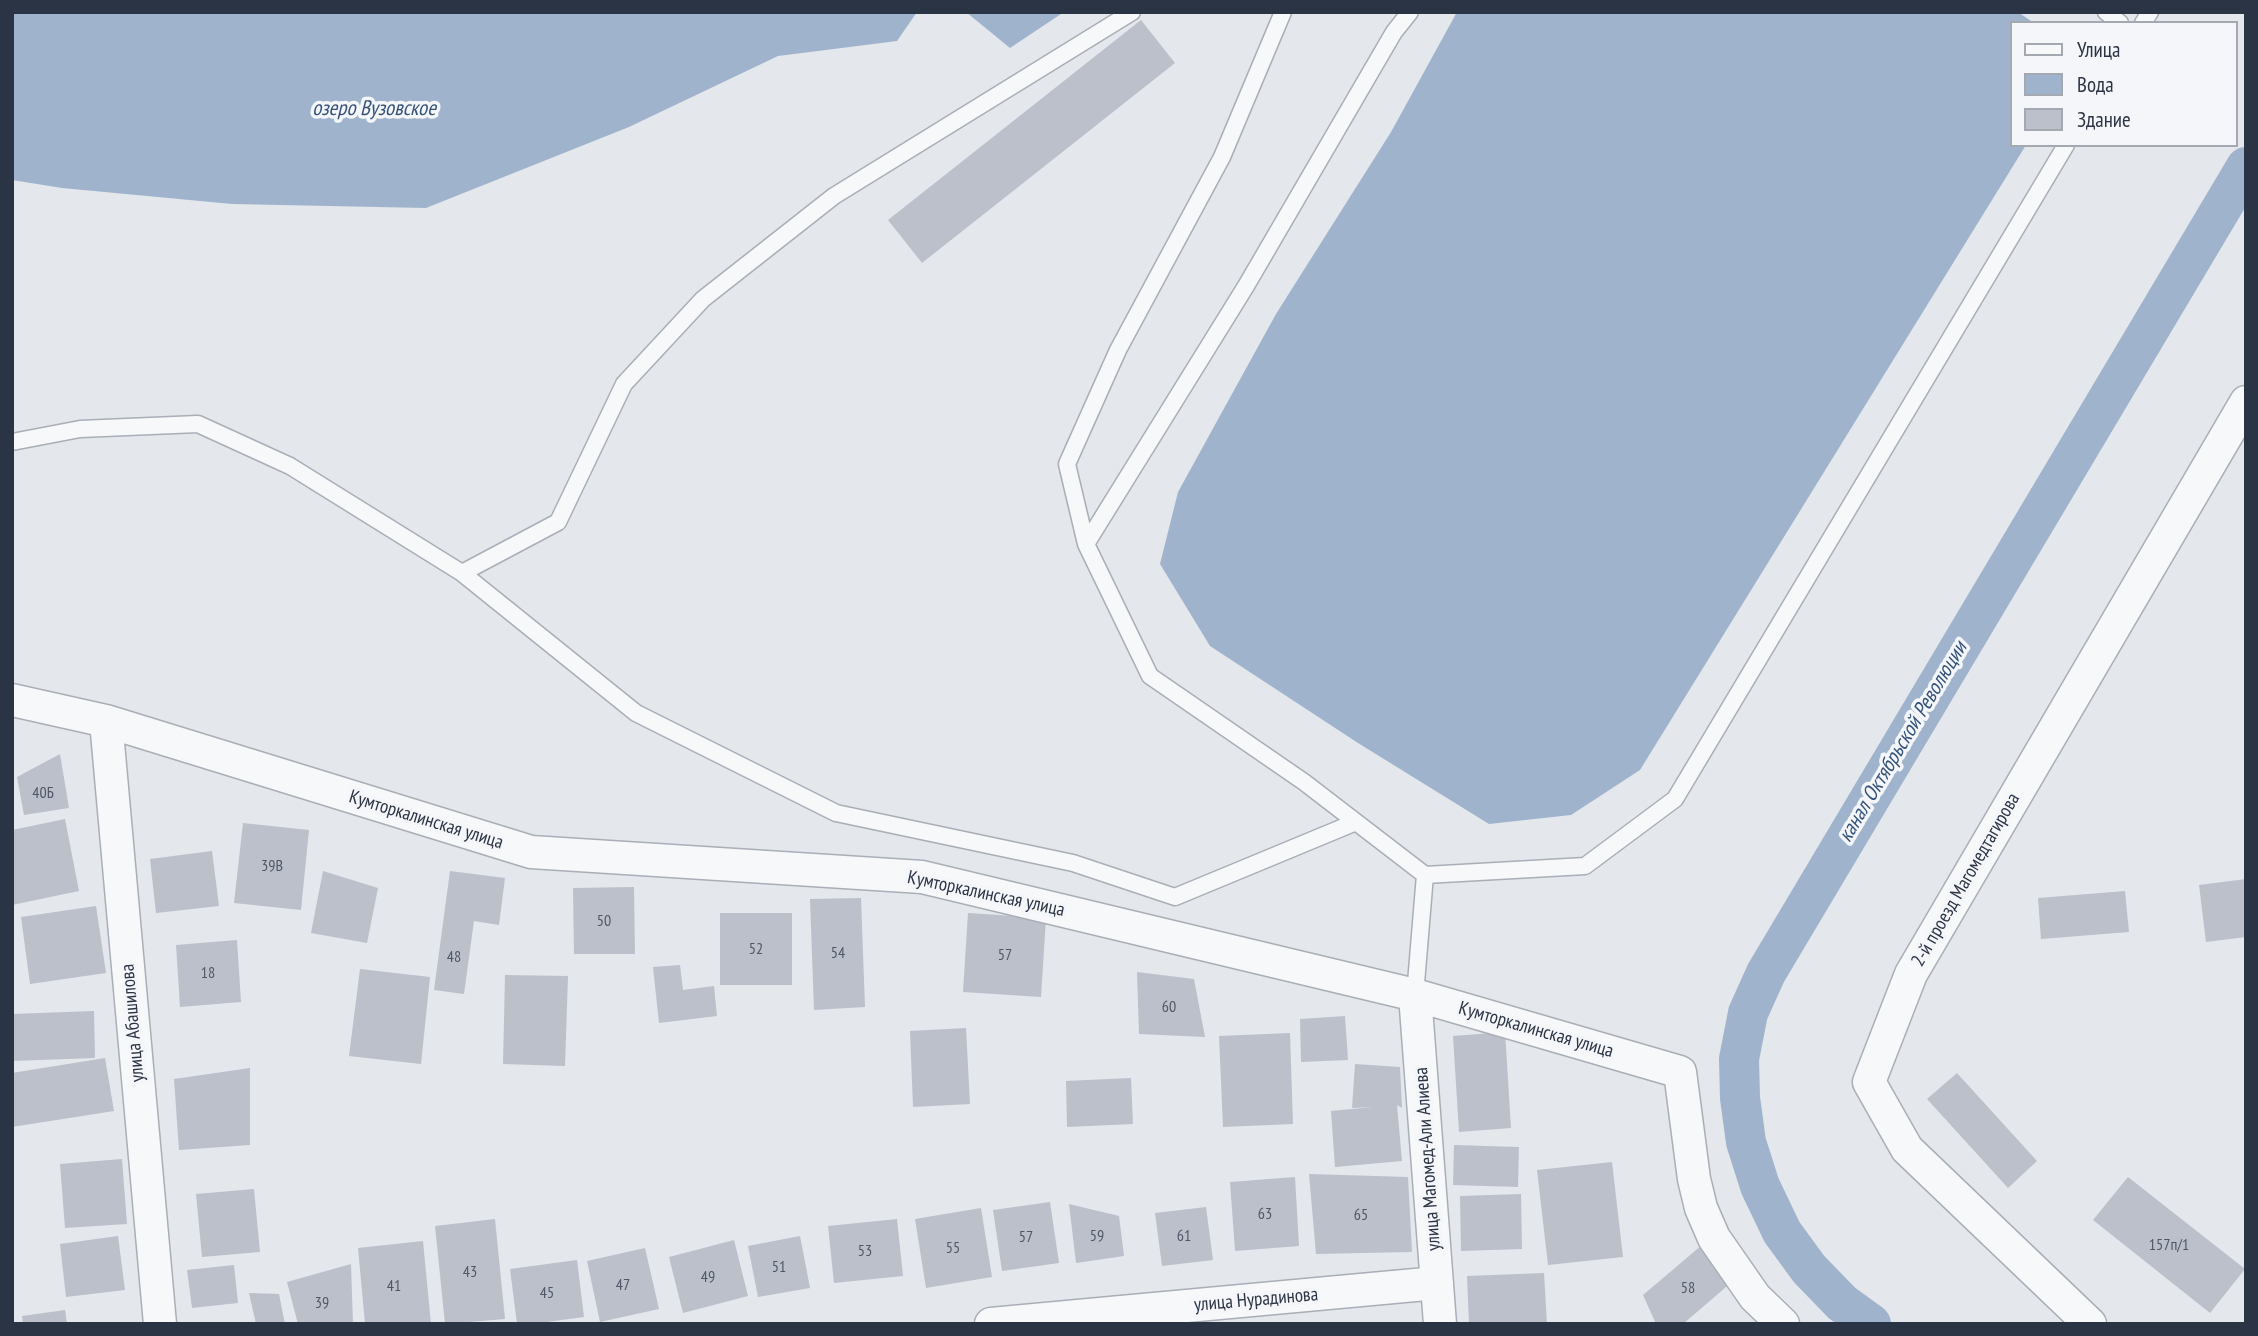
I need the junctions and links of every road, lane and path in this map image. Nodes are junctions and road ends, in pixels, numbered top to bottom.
1 (1132, 12) edge
2 (1283, 12) edge
3 (1410, 12) edge
4 (2065, 147) edge
5 (2246, 402) edge
6 (12, 442) edge
7 (1086, 544) junction
8 (462, 573) junction
9 (12, 700) edge
10 (106, 722) junction
11 (1356, 822) junction
12 (1425, 876) junction
13 (1415, 995) junction
14 (1437, 1283) junction
15 (160, 1324) edge
16 (991, 1324) edge
17 (1440, 1324) edge
18 (1783, 1324) edge
19 (2090, 1324) edge

1 - 8 lane
2 - 7 lane
3 - 7 lane
4 - 12 lane
5 - 19 street, 2-й проезд Магомедтагирова
6 - 8 lane
7 - 11 lane
8 - 11 lane
9 - 10 street, Кумторкалинская улица
10 - 13 street, Кумторкалинская улица
10 - 15 street, улица Абашилова
11 - 12 lane
12 - 13 lane
13 - 14 street, улица Магомед-Али Алиева
13 - 18 street, Кумторкалинская улица
14 - 16 street, улица Нурадинова
14 - 17 street, улица Магомед-Али Алиева

